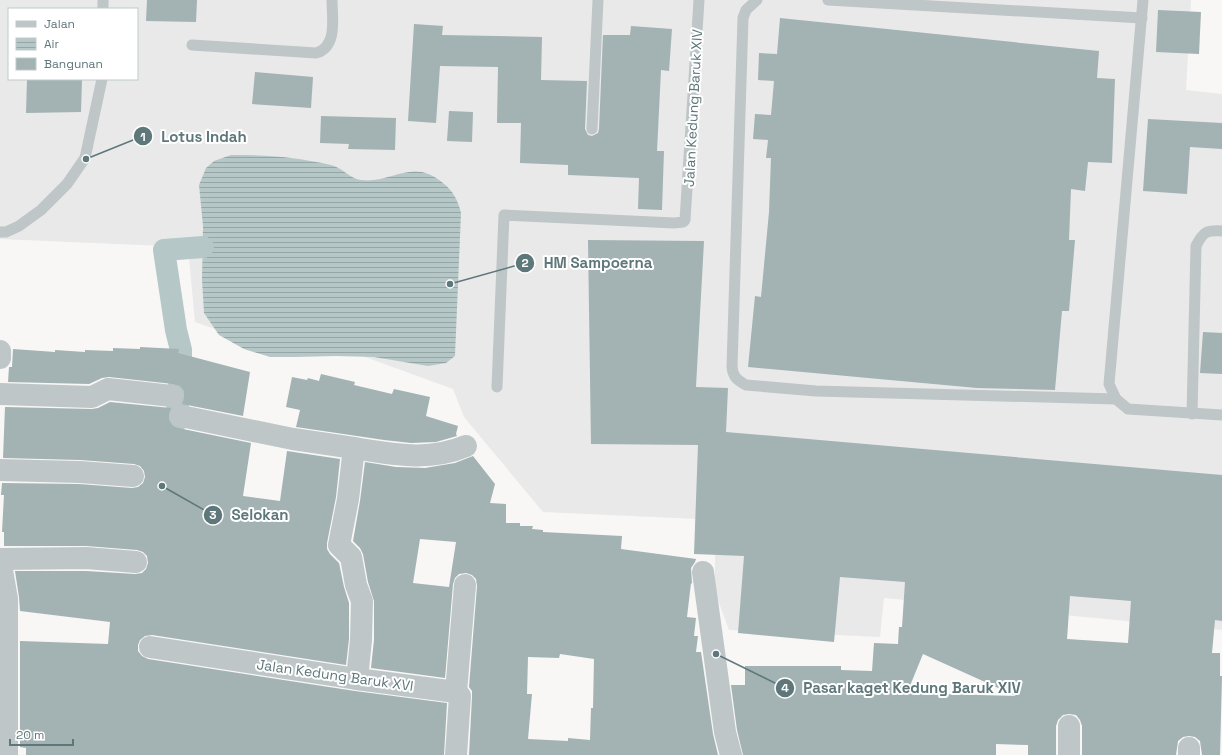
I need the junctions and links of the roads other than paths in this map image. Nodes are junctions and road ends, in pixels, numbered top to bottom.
1 (332, 0) edge
2 (598, 0) edge
3 (699, 0) edge
4 (757, 0) edge
5 (828, 0) edge
6 (1143, 0) edge
7 (1142, 18) junction
8 (192, 45) dead end
9 (102, 80) edge
10 (592, 129) dead end
11 (1222, 231) edge
12 (0, 232) edge
13 (0, 351) edge
14 (0, 358) edge
15 (497, 386) dead end
16 (0, 394) edge
17 (172, 396) dead end
18 (1116, 399) junction
19 (1192, 414) junction
20 (1222, 415) edge
21 (181, 416) dead end
22 (466, 446) dead end
23 (354, 448) junction
24 (0, 470) edge
25 (133, 476) dead end
26 (0, 559) edge
27 (136, 562) dead end
28 (703, 572) dead end
29 (465, 585) dead end
30 (150, 647) dead end
31 (357, 679) junction
32 (456, 692) junction
33 (1070, 726) dead end
34 (7, 755) edge
35 (456, 755) edge
36 (731, 755) edge
37 (1069, 755) edge

1 - 8 lane
2 - 10 lane
3 - 15 lane, Jalan Kedung Baruk XIV
4 - 18 lane
5 - 7 lane
6 - 7 lane
7 - 18 lane
9 - 12 lane
11 - 19 lane
13 - 14 street
16 - 17 street
18 - 19 lane
19 - 20 lane
21 - 23 street
22 - 23 street
23 - 31 street
24 - 25 street
26 - 27 street
26 - 34 street
28 - 36 street
29 - 32 street
30 - 31 street, Jalan Kedung Baruk XVI
31 - 32 street, Jalan Kedung Baruk XVI
32 - 35 street
33 - 37 street

